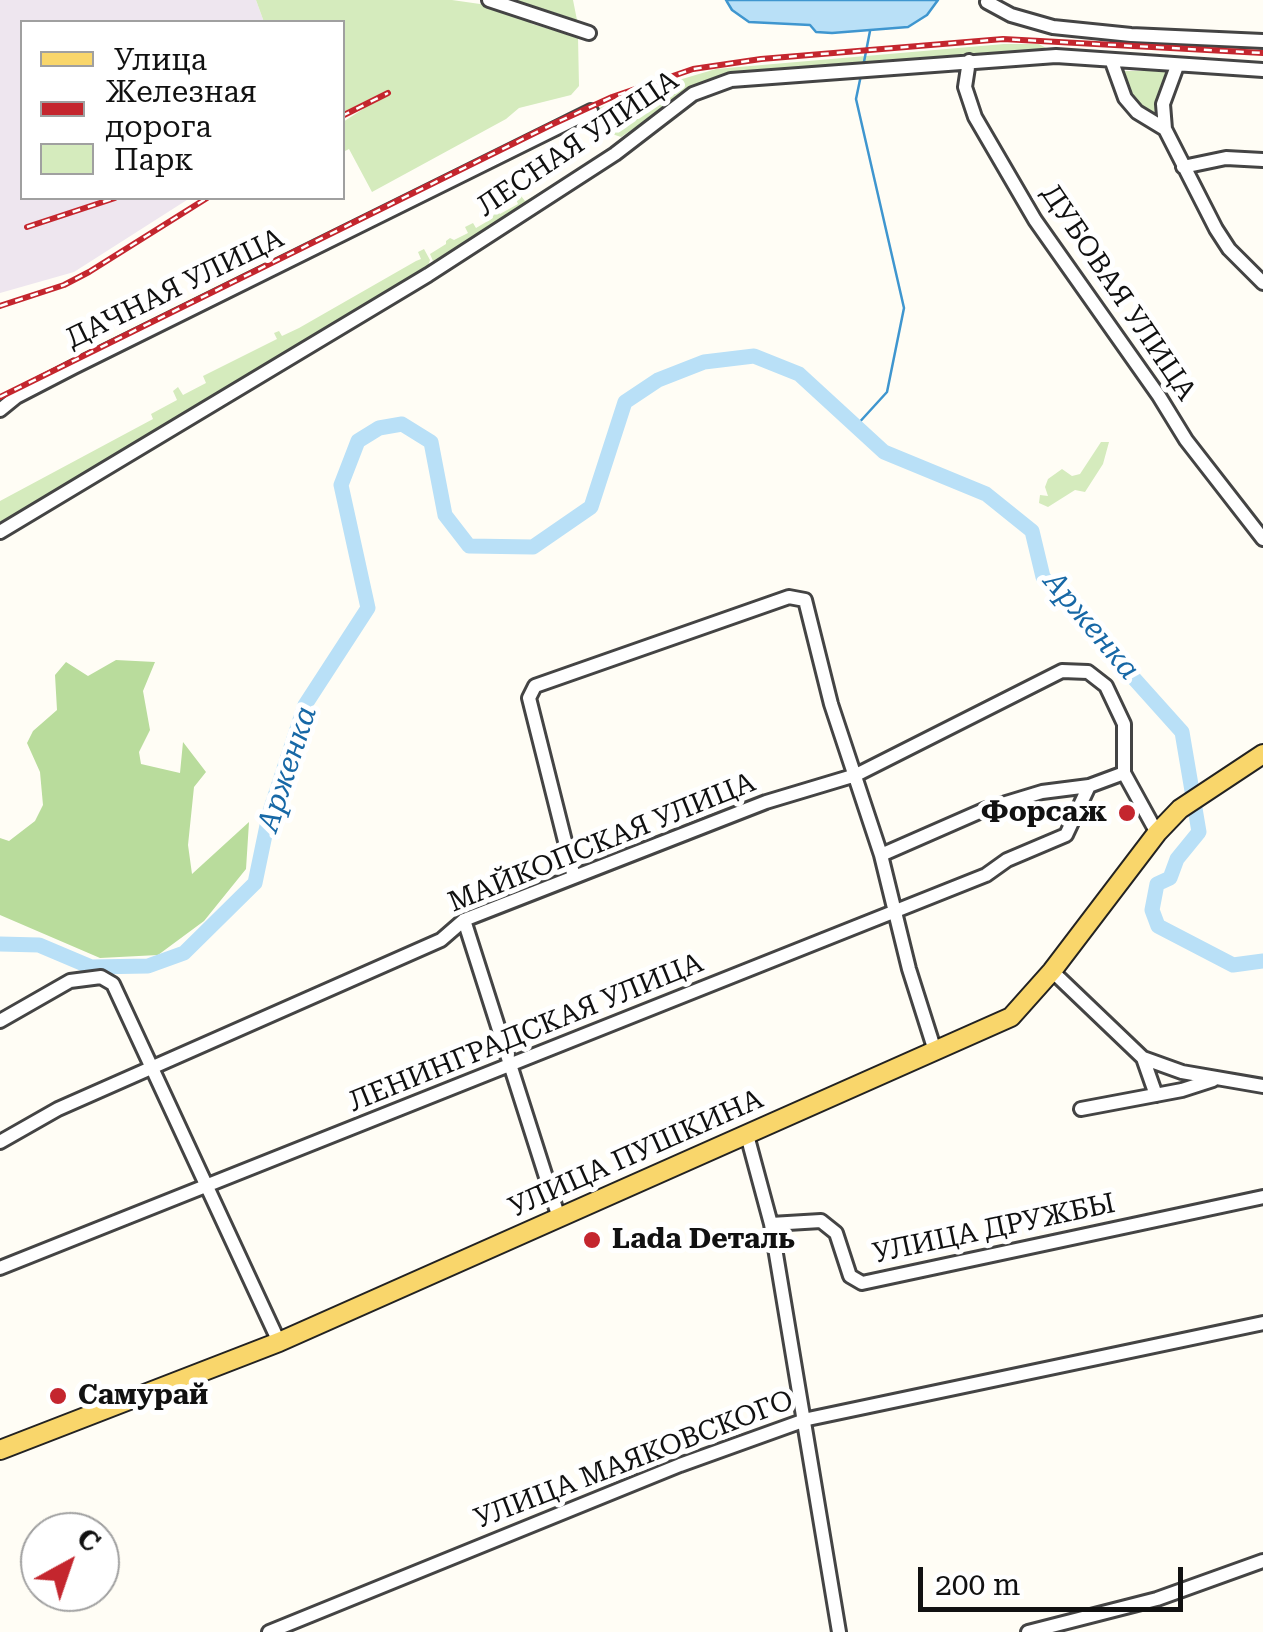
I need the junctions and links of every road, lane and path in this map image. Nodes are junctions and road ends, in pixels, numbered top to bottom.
1 (489, 0) edge
2 (987, 2) edge
3 (589, 33) dead end
4 (1263, 41) edge
5 (968, 61) junction
6 (1112, 62) junction
7 (1177, 66) junction
8 (1263, 70) edge
9 (591, 112) dead end
10 (1165, 128) junction
11 (1263, 160) edge
12 (1183, 167) junction
13 (1263, 283) edge
14 (0, 410) edge
15 (0, 532) edge
16 (1263, 539) edge
17 (1263, 754) edge
18 (1124, 773) junction
19 (856, 775) junction
20 (1089, 786) junction
21 (1156, 832) junction
22 (881, 855) junction
23 (574, 877) junction
24 (894, 912) junction
25 (464, 920) junction
26 (1052, 972) junction
27 (0, 1022) edge
28 (936, 1051) junction
29 (1143, 1058) junction
30 (512, 1066) junction
31 (152, 1070) junction
32 (1215, 1079) junction
33 (1263, 1086) edge
34 (1156, 1095) junction
35 (1082, 1109) dead end
36 (747, 1134) junction
37 (0, 1142) edge
38 (208, 1186) junction
39 (1263, 1197) edge
40 (560, 1218) junction
41 (770, 1224) junction
42 (0, 1268) edge
43 (1263, 1323) edge
44 (279, 1342) junction
45 (804, 1420) junction
46 (0, 1450) edge
47 (1263, 1561) edge
48 (270, 1632) edge
49 (839, 1632) edge
50 (1028, 1632) edge

1 - 3 street
2 - 4 street
5 - 6 street, ЛЕСНАЯ УЛИЦА
5 - 15 street, ЛЕСНАЯ УЛИЦА
5 - 16 street, ДУБОВАЯ УЛИЦА
6 - 7 street, ЛЕСНАЯ УЛИЦА
6 - 10 street
7 - 8 street, ЛЕСНАЯ УЛИЦА
7 - 10 street
9 - 14 street, ДАЧНАЯ УЛИЦА
10 - 12 street
11 - 12 street
12 - 13 street
17 - 21 main road, УЛИЦА ПУШКИНА
18 - 19 street, МАЙКОПСКАЯ УЛИЦА
18 - 20 street
18 - 21 street
19 - 22 street
19 - 23 street, МАЙКОПСКАЯ УЛИЦА
19 - 23 street
20 - 22 street
20 - 24 street, ЛЕНИНГРАДСКАЯ УЛИЦА
21 - 26 main road, УЛИЦА ПУШКИНА
22 - 24 street
23 - 25 street, МАЙКОПСКАЯ УЛИЦА
24 - 28 street
24 - 30 street, ЛЕНИНГРАДСКАЯ УЛИЦА
25 - 30 street
25 - 31 street, МАЙКОПСКАЯ УЛИЦА
26 - 28 main road, УЛИЦА ПУШКИНА
26 - 29 street
27 - 31 street
28 - 36 main road, УЛИЦА ПУШКИНА
29 - 32 street
29 - 34 street
30 - 38 street, ЛЕНИНГРАДСКАЯ УЛИЦА
30 - 40 street
31 - 37 street, МАЙКОПСКАЯ УЛИЦА
31 - 38 street
32 - 33 street
32 - 34 street
34 - 35 street
36 - 40 main road, УЛИЦА ПУШКИНА
36 - 41 street
38 - 42 street, ЛЕНИНГРАДСКАЯ УЛИЦА
38 - 44 street
39 - 41 street, УЛИЦА ДРУЖБЫ
40 - 44 main road, УЛИЦА ПУШКИНА
41 - 45 street
43 - 45 street, УЛИЦА МАЯКОВСКОГО
44 - 46 main road, УЛИЦА ПУШКИНА
45 - 48 street, УЛИЦА МАЯКОВСКОГО
45 - 49 street
47 - 50 street

